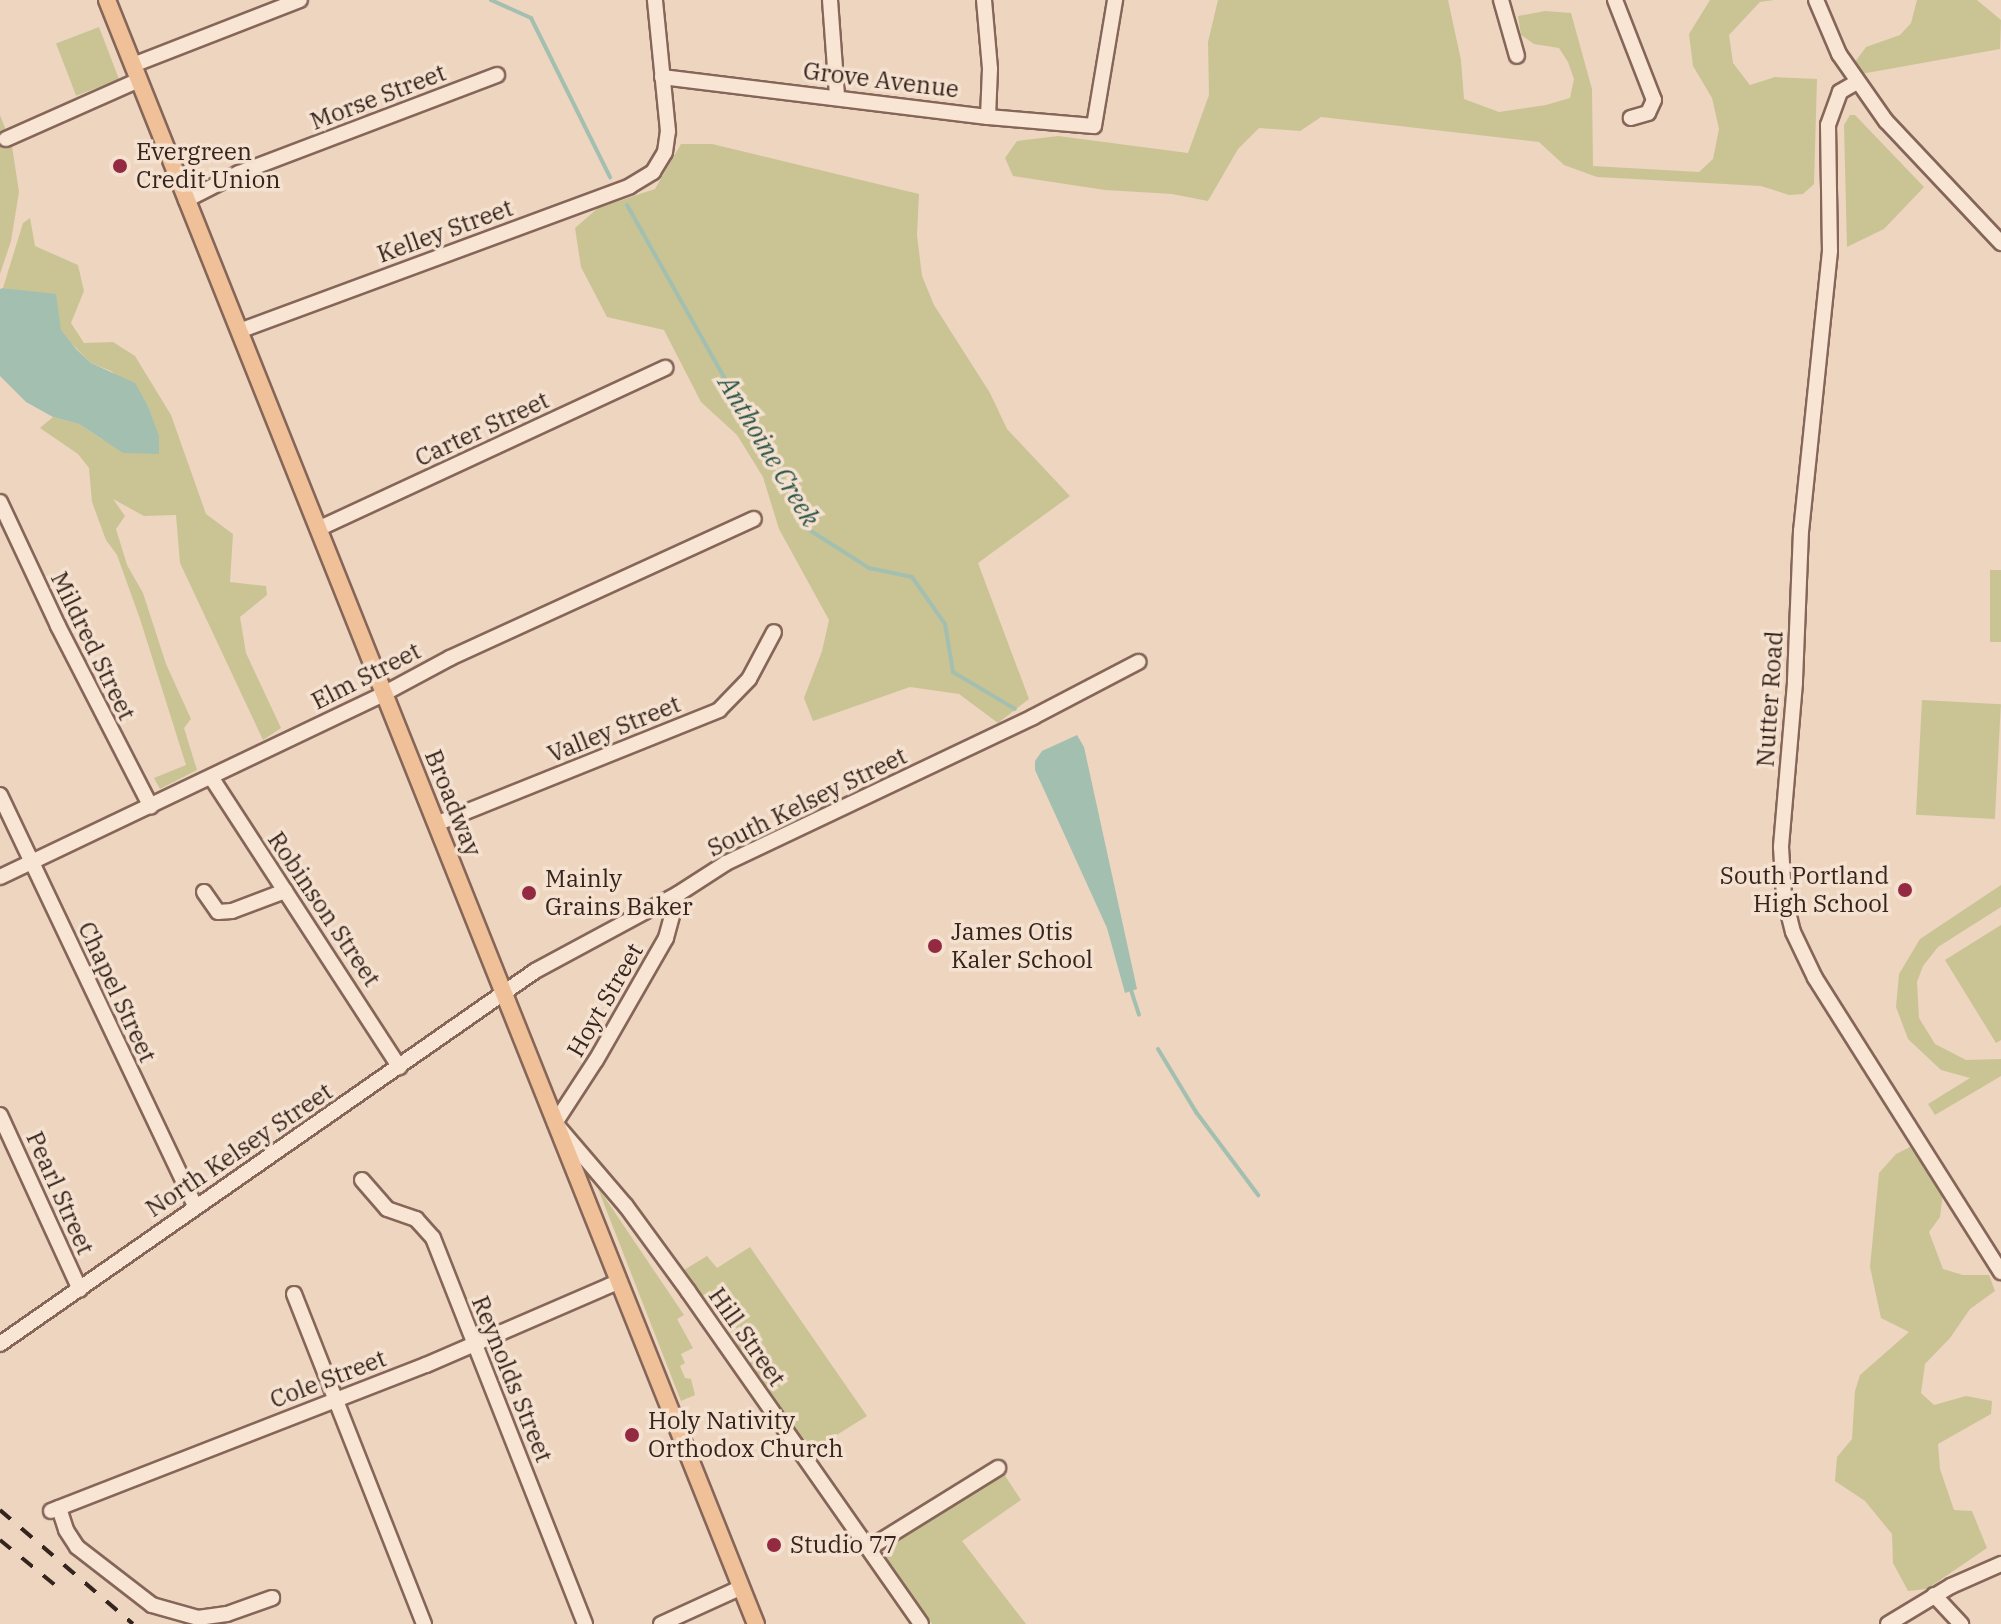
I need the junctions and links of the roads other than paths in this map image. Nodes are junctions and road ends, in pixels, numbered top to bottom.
1 (107, 0) edge
2 (300, 0) edge
3 (655, 0) edge
4 (830, 0) edge
5 (984, 0) edge
6 (1115, 0) edge
7 (1501, 0) edge
8 (1615, 0) edge
9 (1816, 0) edge
10 (1517, 56) dead end
11 (136, 72) junction
12 (497, 75) dead end
13 (662, 77) junction
14 (1857, 82) junction
15 (837, 96) junction
16 (988, 117) junction
17 (1631, 118) dead end
18 (6, 139) dead end
19 (186, 200) junction
20 (2001, 243) edge
21 (239, 331) junction
22 (665, 368) dead end
23 (0, 502) edge
24 (754, 519) dead end
25 (318, 529) junction
26 (774, 632) dead end
27 (1138, 662) dead end
28 (383, 694) junction
29 (211, 777) junction
30 (0, 795) edge
31 (151, 807) junction
32 (436, 824) junction
33 (33, 861) junction
34 (0, 877) edge
35 (285, 891) junction
36 (204, 892) dead end
37 (678, 894) junction
38 (503, 994) junction
39 (399, 1067) junction
40 (0, 1115) edge
41 (555, 1123) junction
42 (362, 1180) dead end
43 (196, 1207) junction
44 (2001, 1272) edge
45 (618, 1282) junction
46 (80, 1290) junction
47 (294, 1294) dead end
48 (0, 1344) edge
49 (473, 1344) junction
50 (335, 1400) junction
51 (998, 1468) dead end
52 (869, 1548) junction
53 (2001, 1564) edge
54 (740, 1588) junction
55 (1934, 1595) junction
56 (272, 1598) dead end
57 (424, 1624) edge
58 (585, 1624) edge
59 (661, 1624) edge
60 (756, 1624) edge
61 (921, 1624) edge
62 (1888, 1624) edge
63 (1961, 1624) edge

1 - 11 main road, Broadway
2 - 11 street
3 - 13 street
4 - 15 street
5 - 16 street
6 - 16 street, Grove Avenue
7 - 10 street
8 - 17 street
9 - 14 street
11 - 18 street
11 - 19 main road, Broadway
12 - 19 street, Morse Street
13 - 15 street, Grove Avenue
13 - 21 street, Kelley Street
14 - 20 street
14 - 44 street, Nutter Road
15 - 16 street, Grove Avenue
19 - 21 main road, Broadway
21 - 25 main road, Broadway
22 - 25 street, Carter Street
23 - 31 street, Mildred Street
24 - 28 street, Elm Street
25 - 28 main road, Broadway
26 - 32 street, Valley Street
27 - 37 street, South Kelsey Street
28 - 29 street, Elm Street
28 - 32 main road, Broadway
29 - 31 street, Elm Street
29 - 35 street, Robinson Street
30 - 33 street, Chapel Street
31 - 33 street, Elm Street
32 - 38 main road, Broadway
33 - 34 street, Elm Street
33 - 43 street, Chapel Street
35 - 36 street
35 - 39 street, Robinson Street
37 - 38 street, South Kelsey Street
37 - 41 street, Hoyt Street
38 - 39 street, North Kelsey Street
38 - 41 main road, Broadway
39 - 43 street, North Kelsey Street
40 - 46 street, Pearl Street
41 - 45 main road, Broadway
41 - 52 street, Hill Street
42 - 49 street, Reynolds Street
43 - 46 street, North Kelsey Street
45 - 49 street, Cole Street
45 - 54 main road, Broadway
46 - 48 street, North Kelsey Street
47 - 50 street
49 - 50 street, Cole Street
49 - 58 street, Reynolds Street
50 - 56 street, Cole Street
50 - 57 street
51 - 52 street
52 - 61 street, Hill Street
53 - 55 street
54 - 59 street
54 - 60 main road, Broadway
55 - 62 street
55 - 63 street

